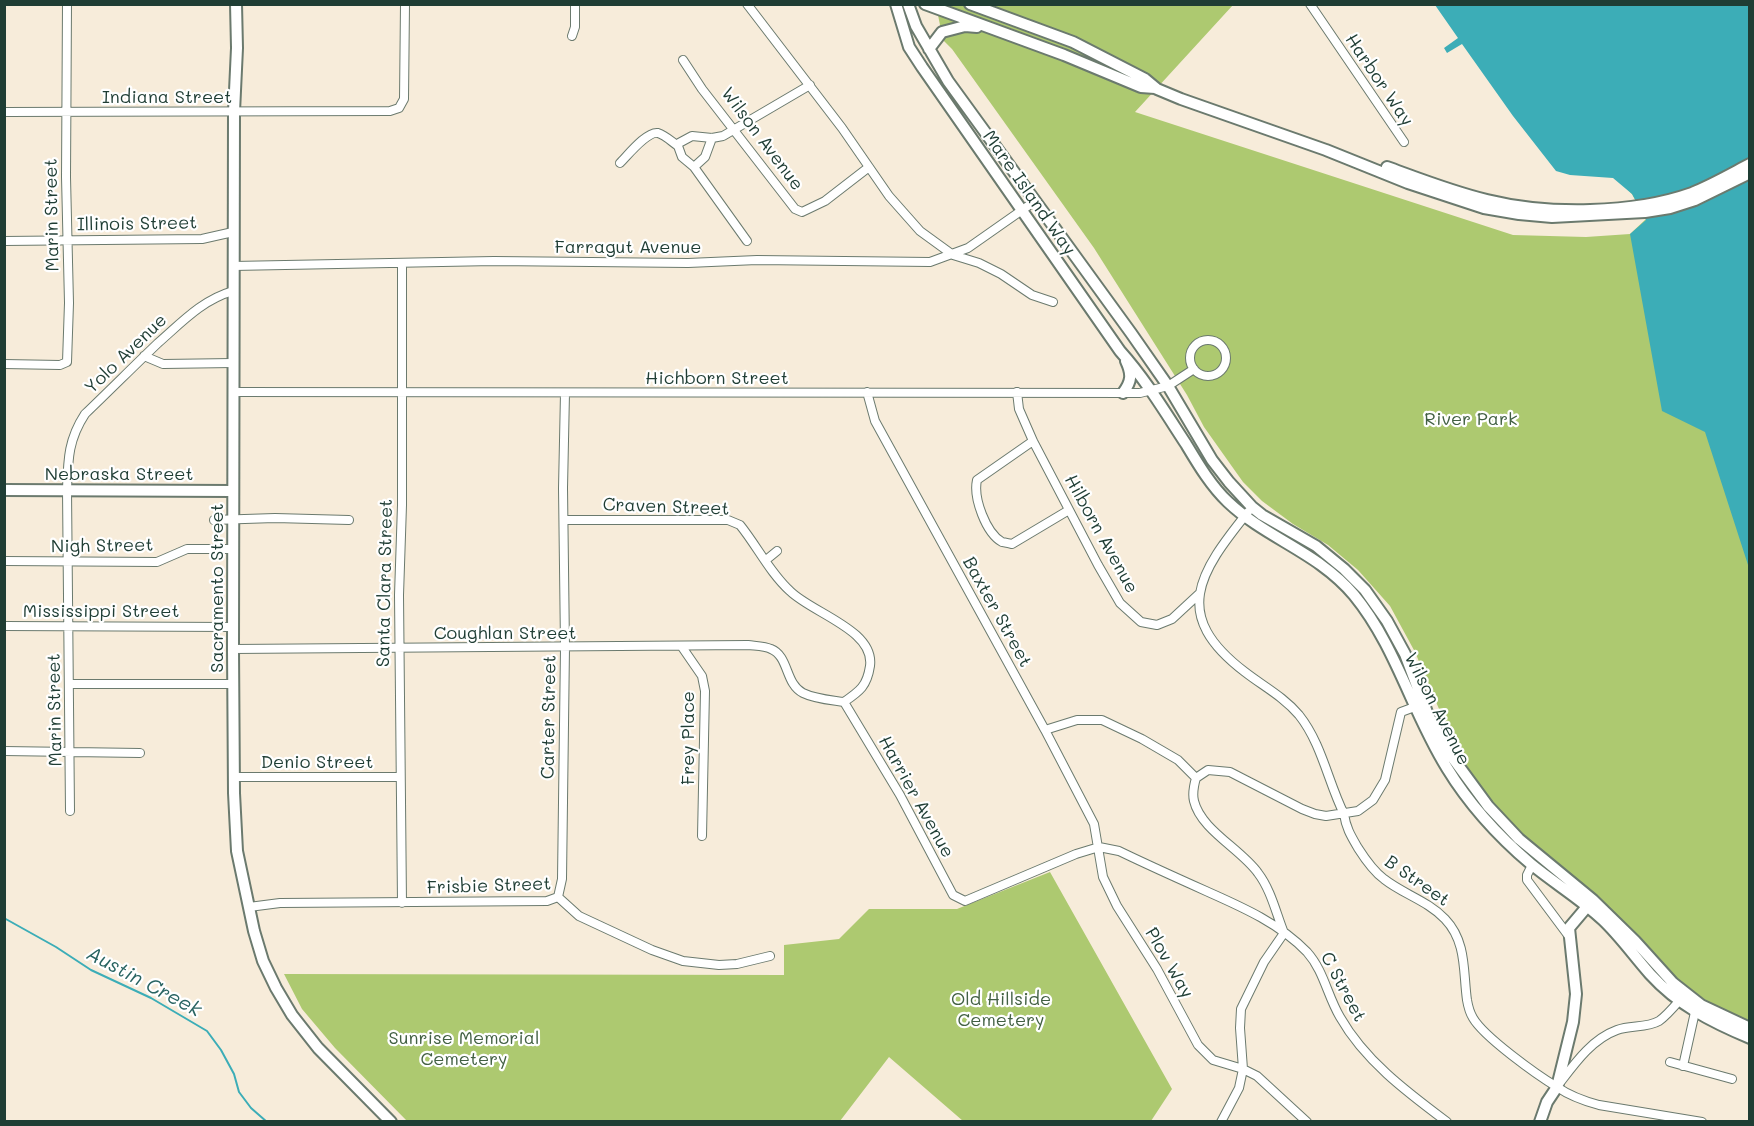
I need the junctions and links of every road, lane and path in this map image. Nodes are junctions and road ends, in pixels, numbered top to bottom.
1 (67, 4) edge
2 (236, 4) edge
3 (405, 4) edge
4 (575, 4) edge
5 (747, 4) edge
6 (896, 4) edge
7 (908, 4) edge
8 (925, 4) edge
9 (970, 4) edge
10 (1310, 4) edge
11 (989, 27) junction
12 (572, 36) dead end
13 (930, 49) junction
14 (683, 60) dead end
15 (810, 85) junction
16 (1157, 89) junction
17 (4, 112) edge
18 (66, 112) junction
19 (234, 112) junction
20 (735, 128) junction
21 (712, 138) junction
22 (1404, 142) dead end
23 (678, 146) junction
24 (620, 163) dead end
25 (1749, 164) edge
26 (694, 167) junction
27 (869, 167) junction
28 (1749, 172) edge
29 (1035, 201) junction
30 (1021, 211) junction
31 (1619, 211) junction
32 (233, 237) junction
33 (67, 240) junction
34 (4, 241) edge
35 (747, 241) dead end
36 (953, 255) junction
37 (402, 263) junction
38 (239, 266) junction
39 (233, 291) junction
40 (1053, 302) dead end
41 (1120, 351) junction
42 (144, 357) junction
43 (233, 363) junction
44 (4, 364) edge
45 (1194, 369) junction
46 (1168, 386) junction
47 (1152, 391) junction
48 (233, 392) junction
49 (867, 392) junction
50 (1017, 392) junction
51 (403, 393) junction
52 (565, 393) junction
53 (1124, 393) junction
54 (1032, 441) junction
55 (68, 464) joint
56 (4, 490) edge
57 (67, 490) junction
58 (233, 491) junction
59 (1069, 510) junction
60 (1248, 511) junction
61 (233, 519) junction
62 (214, 520) dead end
63 (349, 520) dead end
64 (564, 520) junction
65 (233, 549) junction
66 (777, 551) dead end
67 (766, 560) junction
68 (4, 561) edge
69 (68, 562) junction
70 (1199, 594) junction
71 (4, 626) edge
72 (69, 626) junction
73 (233, 627) junction
74 (682, 646) junction
75 (565, 647) junction
76 (233, 649) junction
77 (399, 649) junction
78 (70, 684) junction
79 (233, 684) junction
80 (844, 702) junction
81 (1420, 705) junction
82 (1045, 730) junction
83 (4, 751) edge
84 (70, 752) junction
85 (140, 753) dead end
86 (234, 777) junction
87 (400, 777) junction
88 (1196, 777) junction
89 (70, 811) dead end
90 (1344, 814) junction
91 (702, 836) dead end
92 (1099, 847) junction
93 (1532, 865) junction
94 (558, 897) junction
95 (402, 903) junction
96 (1590, 903) junction
97 (249, 907) junction
98 (1284, 933) junction
99 (1569, 935) junction
100 (770, 956) dead end
101 (1679, 1001) junction
102 (1695, 1012) junction
103 (1749, 1028) edge
104 (1749, 1038) edge
105 (1670, 1062) dead end
106 (1683, 1066) junction
107 (1244, 1069) junction
108 (1732, 1079) dead end
109 (1557, 1087) junction
110 (391, 1122) edge
111 (1221, 1122) edge
112 (1307, 1122) edge
113 (1447, 1122) edge
114 (1540, 1122) edge
115 (1702, 1122) edge

1 - 18 street, Marin Street
2 - 19 main road, Sacramento Street
3 - 19 street, Indiana Street
4 - 12 street
5 - 15 street
6 - 30 main road, Mare Island Way
7 - 13 main road, Mare Island Way
8 - 11 main road
9 - 16 main road
10 - 22 street, Harbor Way
11 - 13 main road
11 - 16 main road
13 - 29 main road, Mare Island Way
14 - 20 street, Wilson Avenue
15 - 20 street
15 - 27 street
16 - 31 main road
17 - 18 street, Indiana Street
18 - 19 street, Indiana Street
18 - 33 street, Marin Street
19 - 32 main road, Sacramento Street
20 - 21 street
20 - 27 street, Wilson Avenue
21 - 23 street
21 - 26 street
23 - 24 street
23 - 26 street
25 - 31 main road
26 - 35 street
27 - 36 street
28 - 31 main road
29 - 30 street, Farragut Avenue
29 - 46 main road, Mare Island Way
30 - 36 street, Farragut Avenue
30 - 41 main road, Mare Island Way
32 - 33 street, Illinois Street
32 - 38 main road, Sacramento Street
33 - 34 street, Illinois Street
33 - 44 street, Marin Street
36 - 37 street, Farragut Avenue
36 - 40 street
37 - 38 street, Farragut Avenue
37 - 51 street, Santa Clara Street
38 - 39 main road, Sacramento Street
39 - 42 street, Yolo Avenue
39 - 43 main road, Sacramento Street
41 - 47 main road, Mare Island Way
41 - 53 main road
42 - 43 street
42 - 55 street, Yolo Avenue
43 - 48 main road, Sacramento Street
45 - 45 street
45 - 46 street, Hichborn Street
46 - 47 street, Hichborn Street
46 - 60 main road, Wilson Avenue
47 - 53 street, Hichborn Street
47 - 60 main road, Wilson Avenue
48 - 51 street, Hichborn Street
48 - 58 main road, Sacramento Street
49 - 50 street, Hichborn Street
49 - 52 street, Hichborn Street
49 - 82 street, Baxter Street
50 - 53 street, Hichborn Street
50 - 54 street, Hilborn Avenue
51 - 52 street, Hichborn Street
51 - 77 street, Santa Clara Street
52 - 64 street, Carter Street
54 - 59 street, Hilborn Avenue
54 - 59 street
55 - 57 street, Marin Street
56 - 57 main road, Nebraska Street
57 - 58 main road, Nebraska Street
57 - 69 street, Marin Street
58 - 61 main road, Sacramento Street
59 - 70 street, Hilborn Avenue
60 - 70 street, B Street
60 - 81 main road, Wilson Avenue
61 - 62 street
61 - 63 street
61 - 65 main road, Sacramento Street
64 - 67 street, Craven Street
64 - 75 street, Carter Street
65 - 69 street, Nigh Street
65 - 73 main road, Sacramento Street
66 - 67 street
67 - 80 street, Craven Street
68 - 69 street, Nigh Street
69 - 72 street, Marin Street
70 - 90 street, B Street
71 - 72 street, Mississippi Street
72 - 73 street, Mississippi Street
72 - 78 street, Marin Street
73 - 76 main road, Sacramento Street
74 - 75 street, Coughlan Street
74 - 80 street, Coughlan Street
74 - 91 street, Frey Place
75 - 77 street, Coughlan Street
75 - 94 street, Carter Street
76 - 77 street, Coughlan Street
76 - 79 main road, Sacramento Street
77 - 87 street, Santa Clara Street
78 - 79 street
78 - 84 street, Marin Street
79 - 86 main road, Sacramento Street
80 - 92 street, Harrier Avenue
81 - 90 street
81 - 93 main road, Wilson Avenue
81 - 96 main road, Wilson Avenue
82 - 88 street
82 - 92 street, Baxter Street
83 - 84 street
84 - 85 street
84 - 89 street, Marin Street
86 - 87 street, Denio Street
86 - 97 main road, Sacramento Street
87 - 95 street, Santa Clara Street
88 - 90 street
88 - 98 street
90 - 109 street, B Street
92 - 98 street, C Street
92 - 107 street, Plov Way
93 - 96 main road, Wilson Avenue
93 - 99 street
94 - 95 street, Frisbie Street
94 - 100 street, Frisbie Street
95 - 97 street, Frisbie Street
96 - 99 main road
96 - 101 main road, Wilson Avenue
96 - 103 main road, Wilson Avenue
97 - 110 main road, Sacramento Street
98 - 107 street
98 - 113 street, C Street
99 - 109 main road
101 - 102 main road, Wilson Avenue
101 - 109 street
102 - 104 main road, Wilson Avenue
102 - 106 street
105 - 106 street
106 - 108 street
107 - 111 street
107 - 112 street, Plov Way
109 - 114 main road
109 - 115 street, B Street

